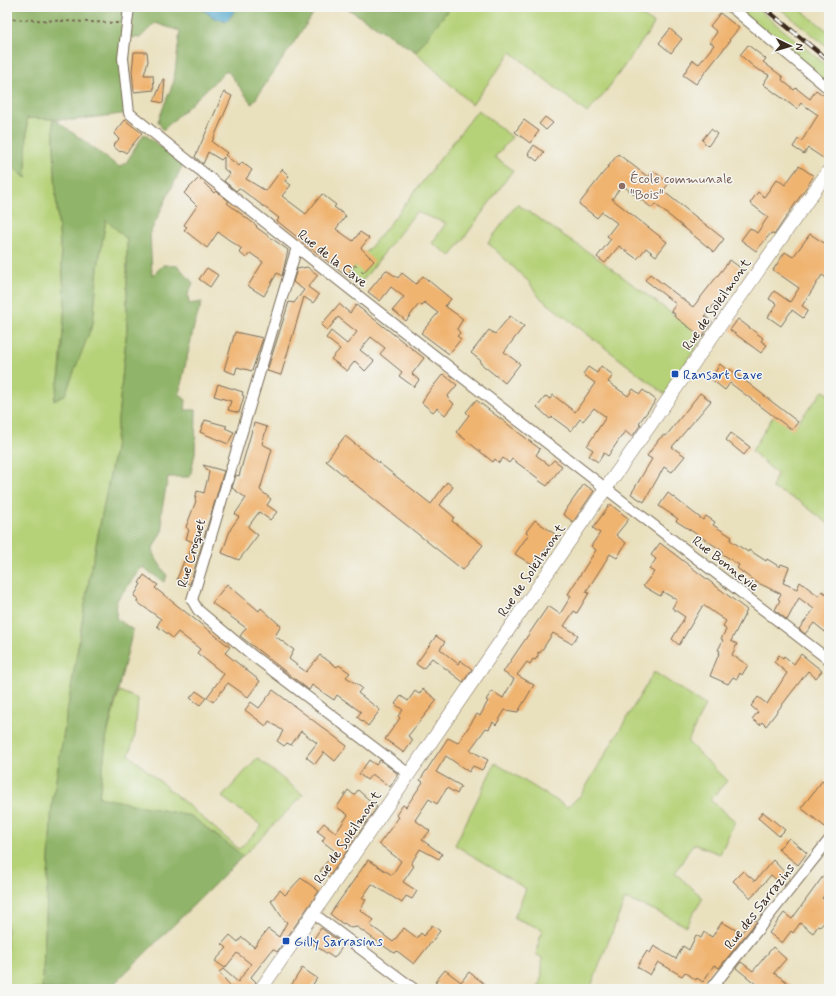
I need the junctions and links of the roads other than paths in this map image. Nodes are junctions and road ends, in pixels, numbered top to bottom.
1 (128, 7) edge
2 (731, 7) edge
3 (829, 89) edge
4 (829, 170) edge
5 (297, 247) junction
6 (606, 488) junction
7 (829, 660) edge
8 (409, 774) junction
9 (829, 840) edge
10 (314, 914) junction
11 (261, 989) edge
12 (414, 989) edge
13 (711, 989) edge

1 - 5 street, Rue de la Cave
2 - 3 street
4 - 6 street, Rue de Soleilmont
5 - 6 street, Rue de la Cave
5 - 8 street, Rue Croquet
6 - 7 street, Rue Bonnevie
6 - 8 street, Rue de Soleilmont
8 - 10 street, Rue de Soleilmont
9 - 13 street, Rue des Sarrazins
10 - 11 street, Rue de Soleilmont
10 - 12 street

